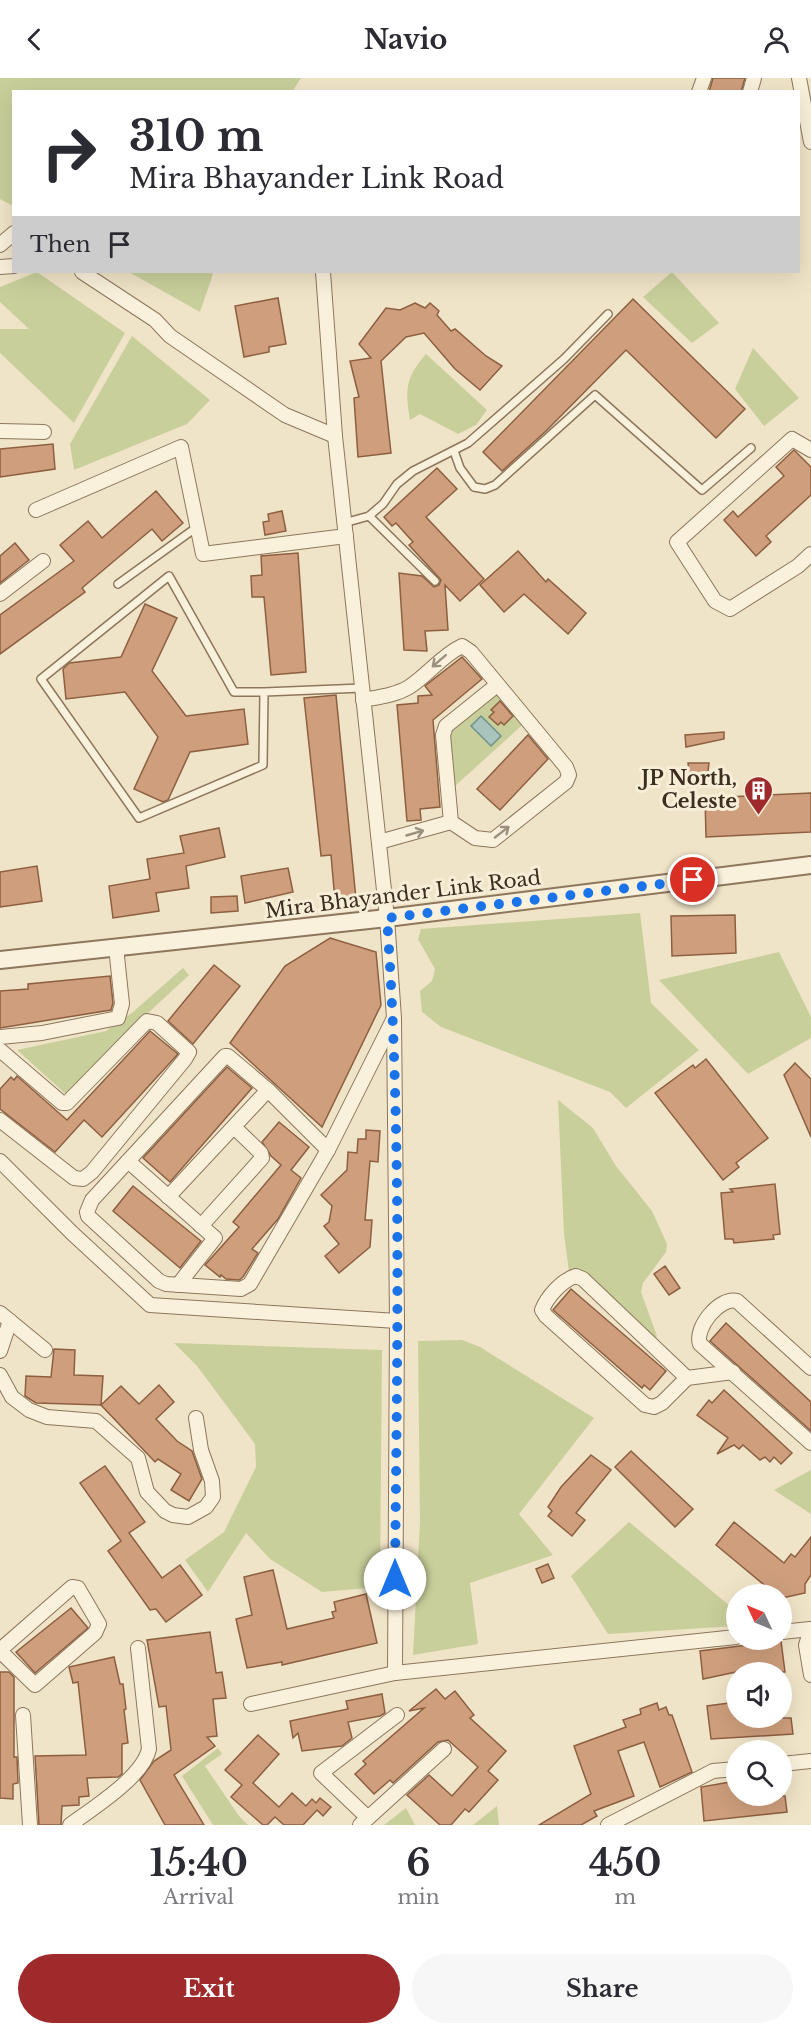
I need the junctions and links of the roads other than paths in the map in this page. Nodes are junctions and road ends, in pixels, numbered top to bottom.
1 (799, 78) edge
2 (811, 142) edge
3 (12, 235) edge
4 (0, 245) edge
5 (84, 273) edge
6 (323, 273) edge
7 (608, 314) dead end
8 (0, 431) edge
9 (44, 432) dead end
10 (335, 436) junction
11 (751, 448) dead end
12 (811, 450) edge
13 (454, 451) junction
14 (36, 510) dead end
15 (369, 516) junction
16 (197, 527) junction
17 (345, 530) junction
18 (811, 554) edge
19 (42, 561) dead end
20 (435, 581) dead end
21 (118, 584) dead end
22 (0, 594) edge
23 (497, 685) junction
24 (264, 692) junction
25 (363, 694) junction
26 (452, 822) junction
27 (379, 842) junction
28 (811, 865) edge
29 (387, 918) junction
30 (116, 947) junction
31 (0, 960) edge
32 (394, 1018) junction
33 (0, 1037) edge
34 (0, 1050) edge
35 (268, 1090) junction
36 (0, 1120) edge
37 (234, 1127) junction
38 (328, 1150) junction
39 (0, 1161) edge
40 (128, 1161) junction
41 (168, 1197) junction
42 (201, 1226) junction
43 (178, 1285) junction
44 (5, 1317) edge
45 (397, 1321) junction
46 (45, 1350) dead end
47 (0, 1351) edge
48 (811, 1368) edge
49 (733, 1372) junction
50 (0, 1375) edge
51 (687, 1378) junction
52 (196, 1418) dead end
53 (811, 1443) edge
54 (811, 1629) edge
55 (792, 1631) edge
56 (726, 1638) edge
57 (138, 1648) dead end
58 (0, 1651) edge
59 (395, 1673) junction
60 (811, 1675) edge
61 (251, 1704) dead end
62 (23, 1715) dead end
63 (397, 1715) dead end
64 (444, 1749) dead end
65 (811, 1761) edge
66 (792, 1763) edge
67 (726, 1770) edge
68 (364, 1822) edge
69 (30, 1825) edge
70 (70, 1825) edge
71 (608, 1825) edge

1 - 2 street
3 - 4 street
5 - 10 street
6 - 10 street
7 - 13 lane
8 - 9 street
10 - 17 street
11 - 13 lane
12 - 18 street
13 - 15 lane
14 - 16 street
15 - 17 lane
15 - 20 lane
16 - 17 street
16 - 21 lane
17 - 25 street
19 - 22 street
23 -> 25 street
23 - 26 street
26 -> 23 street
24 - 24 lane
24 - 25 lane
25 - 27 street
27 -> 26 street
27 - 29 street
28 - 29 street, Mira Bhayander Link Road
29 - 30 street, Mira Bhayander Link Road
29 - 32 street
30 - 31 street, Mira Bhayander Link Road
30 - 33 street
32 - 38 street
32 - 45 street
34 - 36 street
35 - 37 street
35 - 38 street
35 - 40 street
37 - 41 street
37 - 42 street
38 - 43 street
39 - 45 street
40 - 41 street
40 - 43 street
41 - 42 street
42 - 43 street
44 - 46 street
44 - 47 street
45 - 59 street
48 - 49 street
49 - 51 street
49 - 53 street
50 - 52 street
51 - 51 street
54 - 55 street
54 - 60 street
56 - 59 street
57 - 70 street
58 - 58 street
59 - 61 street
62 - 69 street
63 - 68 street
64 - 68 street
65 - 66 street
67 - 71 street

